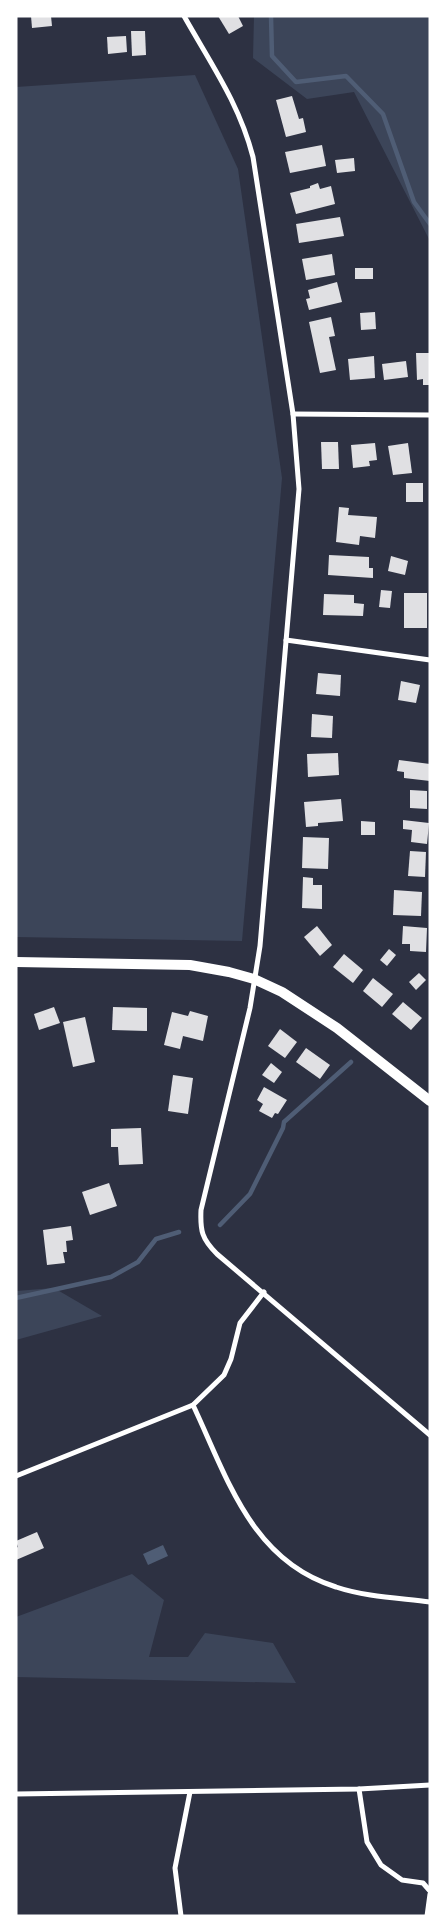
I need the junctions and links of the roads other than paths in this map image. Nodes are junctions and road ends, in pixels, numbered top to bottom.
1 (184, 16) edge
2 (293, 414) junction
3 (430, 415) edge
4 (286, 640) junction
5 (430, 660) edge
6 (16, 962) edge
7 (254, 979) junction
8 (430, 1101) edge
9 (264, 1292) junction
10 (193, 1405) junction
11 (430, 1435) edge
12 (16, 1476) edge
13 (430, 1602) edge
14 (430, 1785) edge
15 (359, 1789) junction
16 (190, 1792) junction
17 (16, 1794) edge
18 (430, 1892) edge
19 (181, 1916) edge
20 (427, 1916) edge

1 - 2 street
2 - 3 street
2 - 4 street
4 - 5 street
4 - 7 street
6 - 7 main road
7 - 8 main road
7 - 9 street
9 - 10 street
9 - 11 street
10 - 12 street
10 - 13 street
14 - 15 street
15 - 16 street
15 - 18 street
16 - 17 street
16 - 19 street
18 - 20 street

